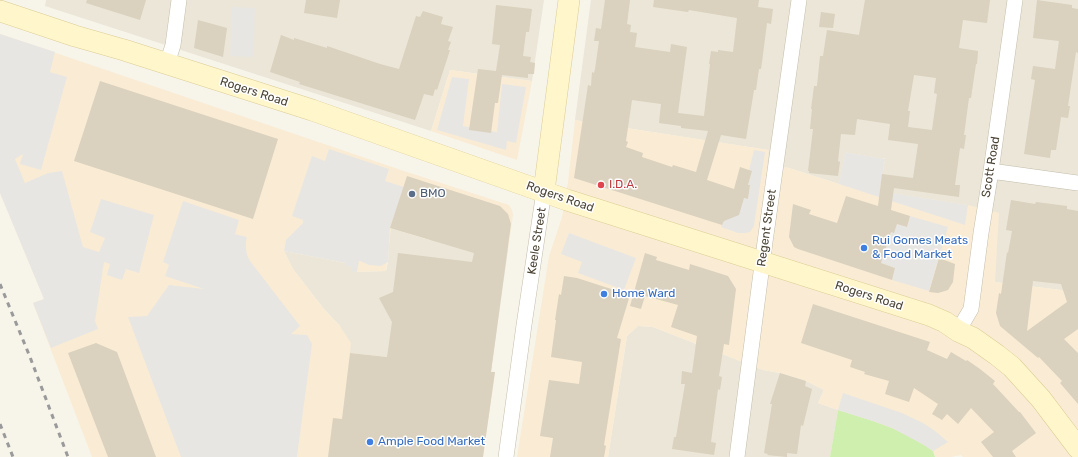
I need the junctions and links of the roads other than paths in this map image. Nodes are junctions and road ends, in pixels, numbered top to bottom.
1 (179, 0) edge
2 (569, 0) edge
3 (799, 0) edge
4 (1015, 0) edge
5 (0, 12) edge
6 (167, 64) junction
7 (991, 171) junction
8 (1078, 183) edge
9 (544, 191) junction
10 (763, 262) junction
11 (958, 331) junction
12 (1078, 448) edge
13 (506, 457) edge
14 (737, 457) edge

1 - 6 street
2 - 9 main road, Keele Street
3 - 10 street, Regent Street
4 - 7 street, Scott Road
5 - 6 main road, Rogers Road
6 - 9 main road, Rogers Road
7 - 8 street
7 - 11 street, Scott Road
9 - 10 main road, Rogers Road
9 - 13 street, Keele Street
10 - 11 main road, Rogers Road
10 - 14 street, Regent Street
11 - 12 main road, Rogers Road

